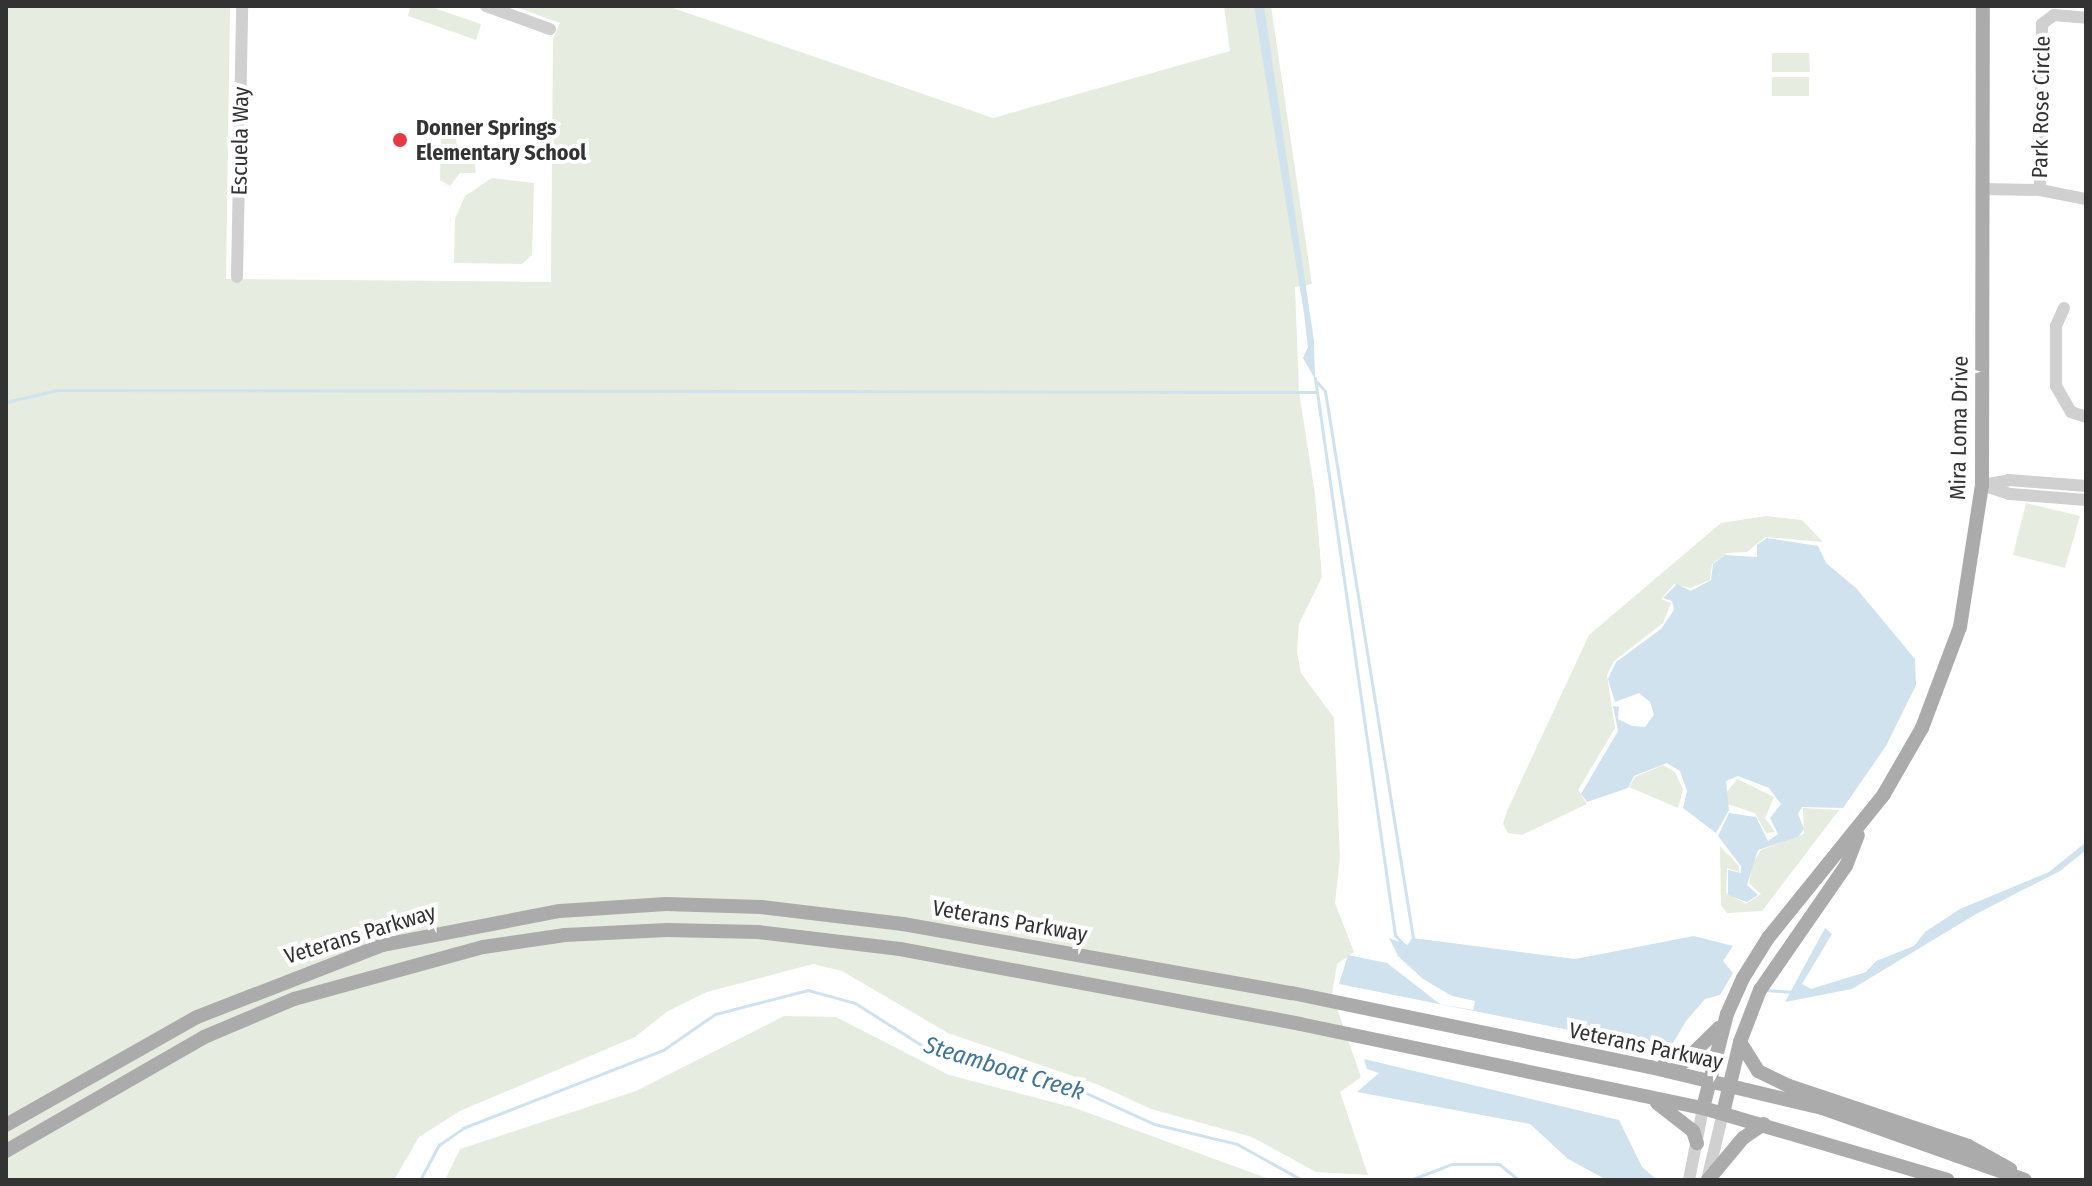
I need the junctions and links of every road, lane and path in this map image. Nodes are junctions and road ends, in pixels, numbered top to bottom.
1 (242, 6) edge
2 (486, 6) edge
3 (1983, 6) edge
4 (2086, 18) edge
5 (550, 29) dead end
6 (1983, 189) junction
7 (2040, 190) junction
8 (2086, 199) edge
9 (237, 277) dead end
10 (2064, 308) dead end
11 (2086, 417) edge
12 (1982, 485) junction
13 (2086, 486) edge
14 (2086, 500) edge
15 (1863, 824) junction
16 (1727, 1014) junction
17 (1740, 1042) junction
18 (1650, 1067) junction
19 (1709, 1081) junction
20 (1730, 1086) junction
21 (1646, 1097) junction
22 (1703, 1108) junction
23 (1723, 1113) junction
24 (1764, 1124) junction
25 (6, 1125) edge
26 (1697, 1143) junction
27 (6, 1151) edge
28 (2022, 1179) edge
29 (1689, 1180) edge
30 (1708, 1180) edge
31 (1948, 1180) edge

1 - 9 street, Escuela Way
2 - 5 street
3 - 6 main road, Mira Loma Drive
4 - 7 street, Park Rose Circle
6 - 7 street
6 - 12 main road, Mira Loma Drive
7 - 8 street
10 - 11 street
12 - 13 street
12 - 14 street
12 - 15 main road, Mira Loma Drive
15 - 16 main road, Mira Loma Drive
15 - 17 main road, Mira Loma Drive
16 - 18 main road
16 - 19 main road, Mira Loma Drive
17 - 20 main road, Mira Loma Drive
17 - 28 main road
18 - 19 main road, Veterans Parkway
18 - 25 main road, Veterans Parkway
19 - 20 main road, Veterans Parkway
19 - 22 main road, Mira Loma Drive
20 - 23 main road, Mira Loma Drive
20 - 28 main road, Veterans Parkway
21 - 22 main road, Veterans Parkway
21 - 26 main road
21 - 27 main road, Veterans Parkway
22 - 23 main road, Veterans Parkway
22 - 26 street, Mira Loma Drive
23 - 24 main road, Veterans Parkway
23 - 30 street, Mira Loma Drive
24 - 30 main road
24 - 31 main road, Veterans Parkway
26 - 29 street, Mira Loma Drive

